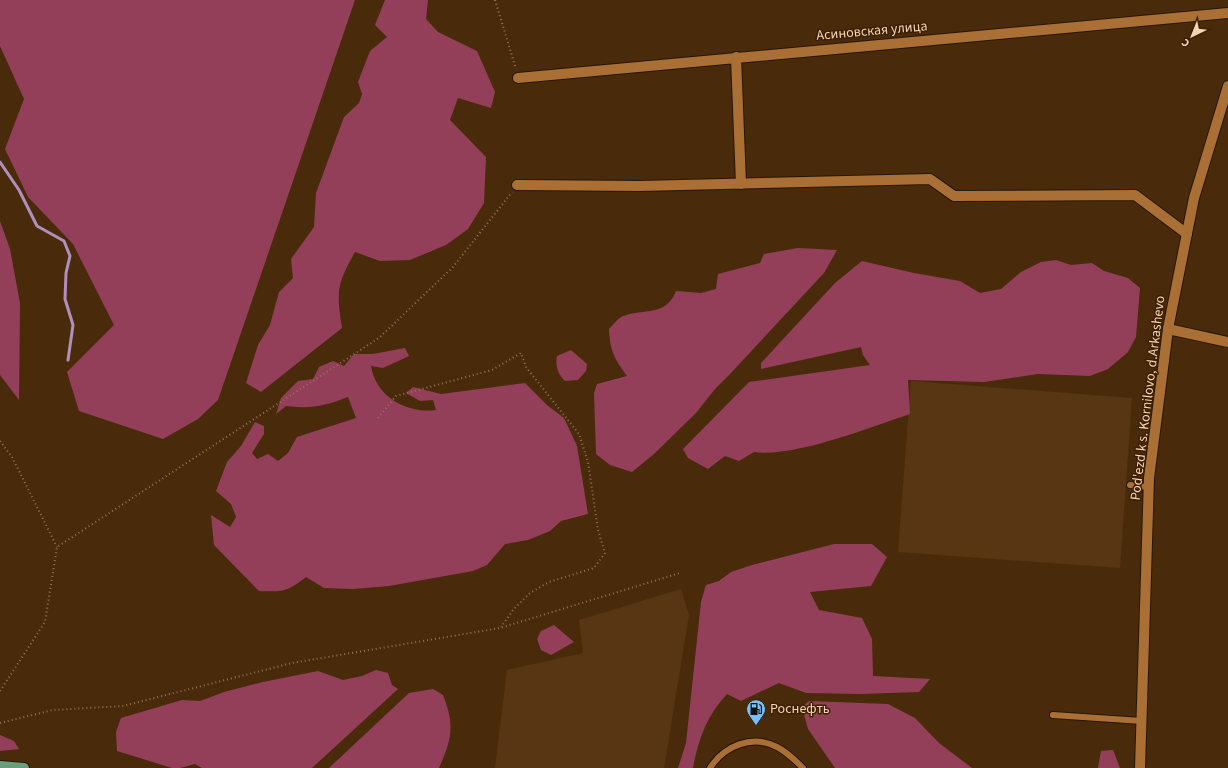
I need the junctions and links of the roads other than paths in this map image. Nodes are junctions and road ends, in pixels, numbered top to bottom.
1 (1228, 13) edge
2 (736, 56) junction
3 (518, 78) road end
4 (1228, 84) edge
5 (741, 184) junction
6 (517, 185) road end
7 (1187, 234) junction
8 (1168, 329) junction
9 (1228, 342) edge
10 (1130, 485) dead end
11 (1149, 487) junction
12 (1052, 715) dead end
13 (1142, 721) junction
14 (0, 766) edge
15 (24, 768) edge
16 (710, 768) edge
17 (803, 768) edge
18 (1140, 768) edge

1 - 2 street, Асиновская улица
2 - 3 street, Асиновская улица
2 - 5 street
4 - 7 street, Pod'ezd k s. Kornilovo, d.Arkashevo
5 - 6 street
5 - 7 street
7 - 8 street, Pod'ezd k s. Kornilovo, d.Arkashevo
8 - 9 street
8 - 11 street, Pod'ezd k s. Kornilovo, d.Arkashevo
10 - 11 lane
11 - 13 street, Pod'ezd k s. Kornilovo, d.Arkashevo
12 - 13 lane
13 - 18 street, Pod'ezd k s. Kornilovo, d.Arkashevo
14 - 15 main road
16 - 17 lane

